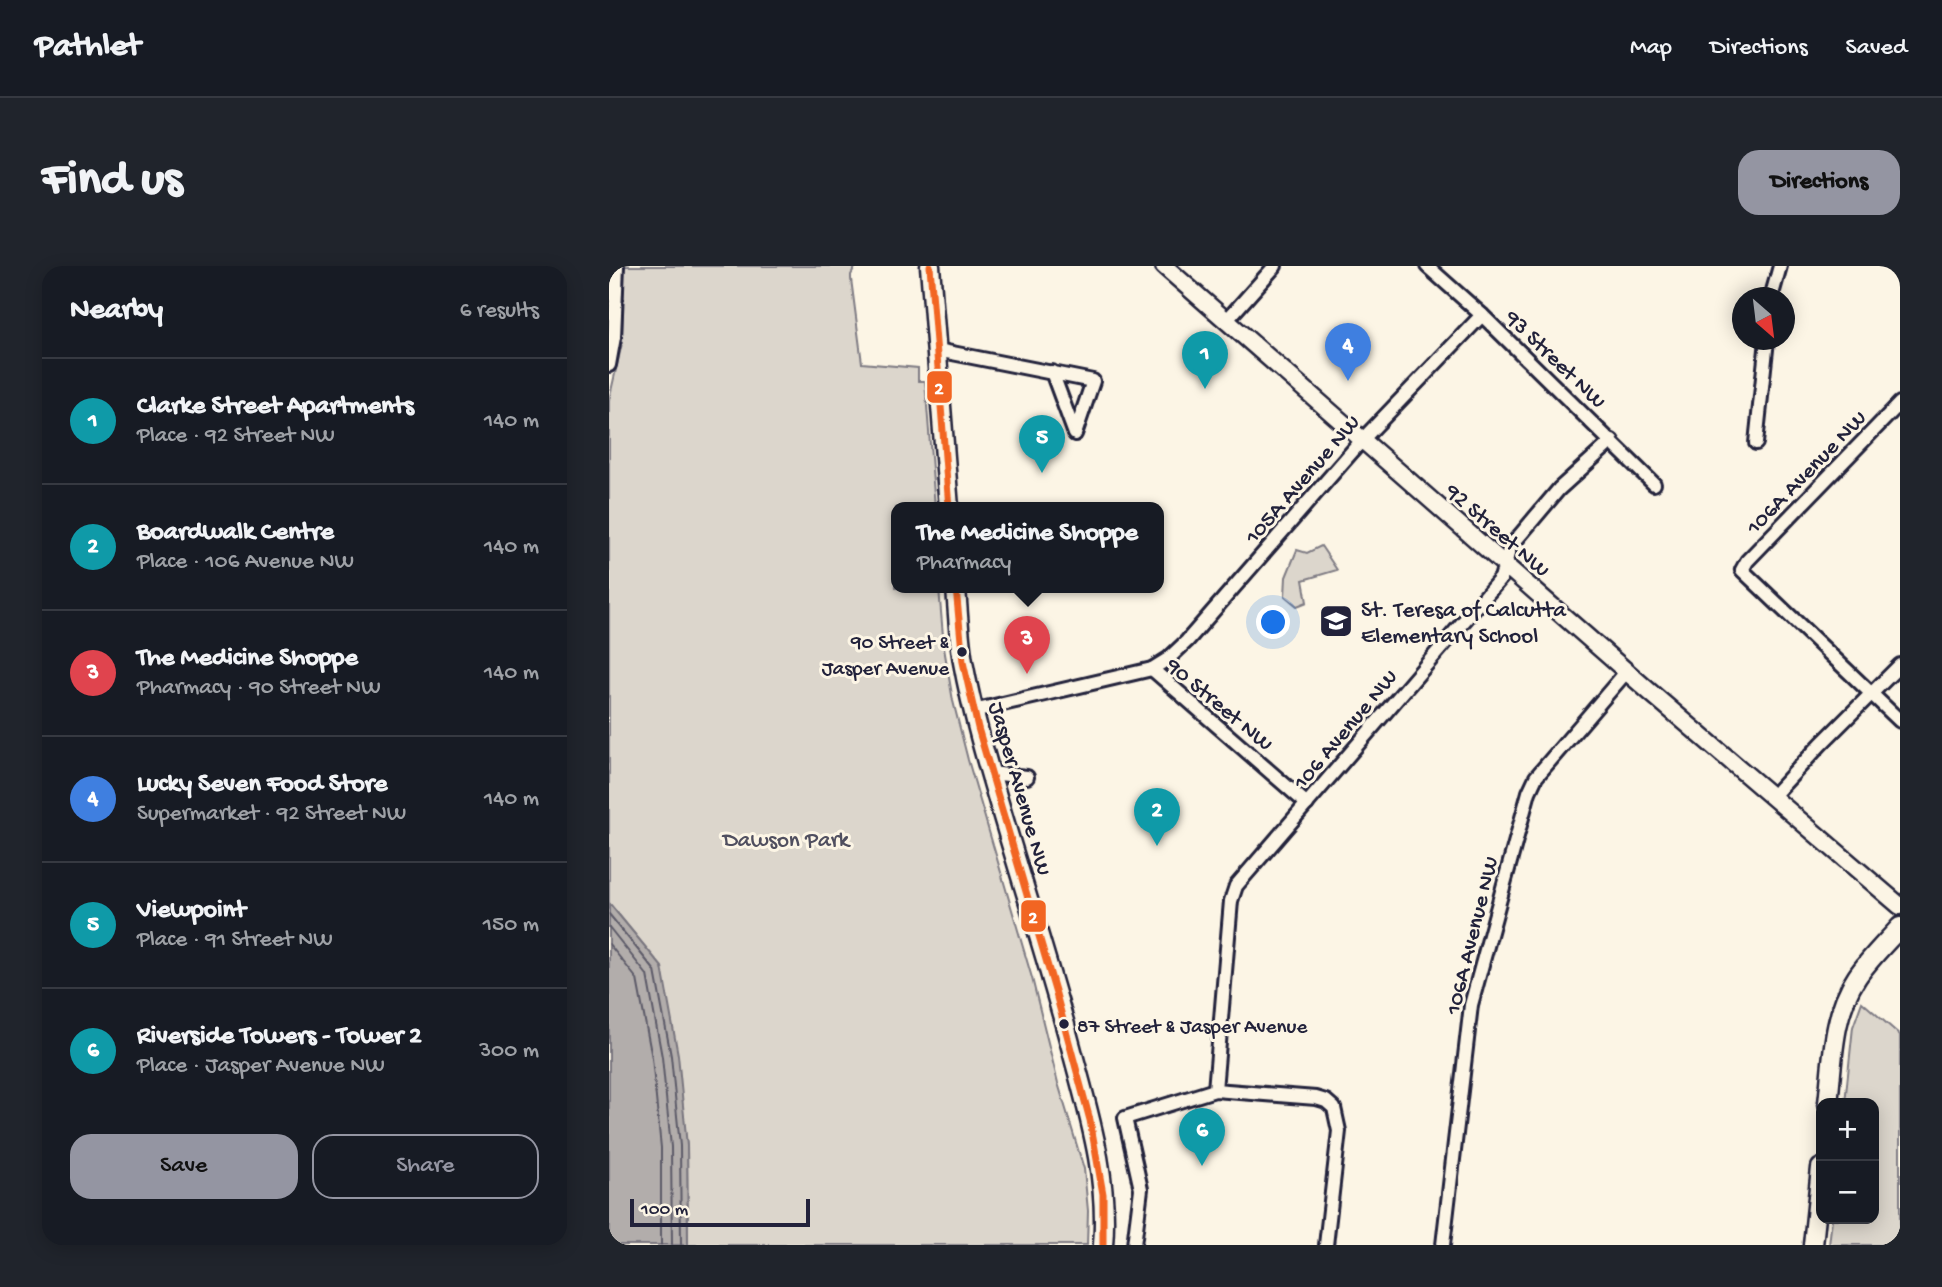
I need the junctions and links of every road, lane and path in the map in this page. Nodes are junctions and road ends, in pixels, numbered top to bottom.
1 (617, 266) edge
2 (930, 266) edge
3 (1164, 266) edge
4 (1275, 266) edge
5 (1427, 266) edge
6 (1780, 266) edge
7 (1774, 287) edge
8 (1482, 315) junction
9 (1227, 320) junction
10 (611, 335) edge
11 (937, 350) junction
12 (1766, 350) edge
13 (609, 365) edge
14 (1052, 372) junction
15 (1900, 403) edge
16 (1363, 439) junction
17 (1612, 441) junction
18 (1756, 443) dead end
19 (1654, 484) dead end
20 (949, 502) edge
21 (1506, 565) junction
22 (955, 593) edge
23 (1900, 665) edge
24 (1152, 669) junction
25 (1627, 671) junction
26 (1872, 694) junction
27 (973, 711) junction
28 (1900, 721) edge
29 (990, 773) junction
30 (1027, 777) dead end
31 (1772, 797) junction
32 (1307, 804) junction
33 (1900, 906) edge
34 (1900, 928) edge
35 (1215, 1090) junction
36 (1829, 1098) edge
37 (1816, 1216) edge
38 (1103, 1245) edge
39 (1134, 1245) edge
40 (1326, 1245) edge
41 (1444, 1245) edge
42 (1813, 1245) edge

1 - 10 street
2 - 11 main road
3 - 9 street, 92 Street NW
4 - 9 street
5 - 8 street, 93 Street NW
6 - 7 street
8 - 16 street, 105A Avenue NW
8 - 17 street, 93 Street NW
9 - 16 street, 92 Street NW
10 - 13 street
11 - 14 street
11 - 20 main road
12 - 18 street
14 - 14 street
15 - 26 street, 106A Avenue NW
16 - 21 street, 92 Street NW
16 - 24 street, 105A Avenue NW
17 - 19 street, 93 Street NW
17 - 21 street, 106 Avenue NW
21 - 25 street, 92 Street NW
21 - 32 street, 106 Avenue NW
22 - 27 main road, Jasper Avenue NW
23 - 26 street
24 - 27 street, 90 Street NW
24 - 32 street, 90 Street NW
25 - 31 street, 92 Street NW
25 - 41 street, 106A Avenue NW
26 - 28 street
26 - 31 street
27 - 29 main road, Jasper Avenue NW
29 - 30 street
29 - 38 main road, Jasper Avenue NW
31 - 33 street, 92 Street NW
32 - 35 street, 106 Avenue NW
34 - 36 main road
35 - 39 street
35 - 40 street
37 - 42 main road

